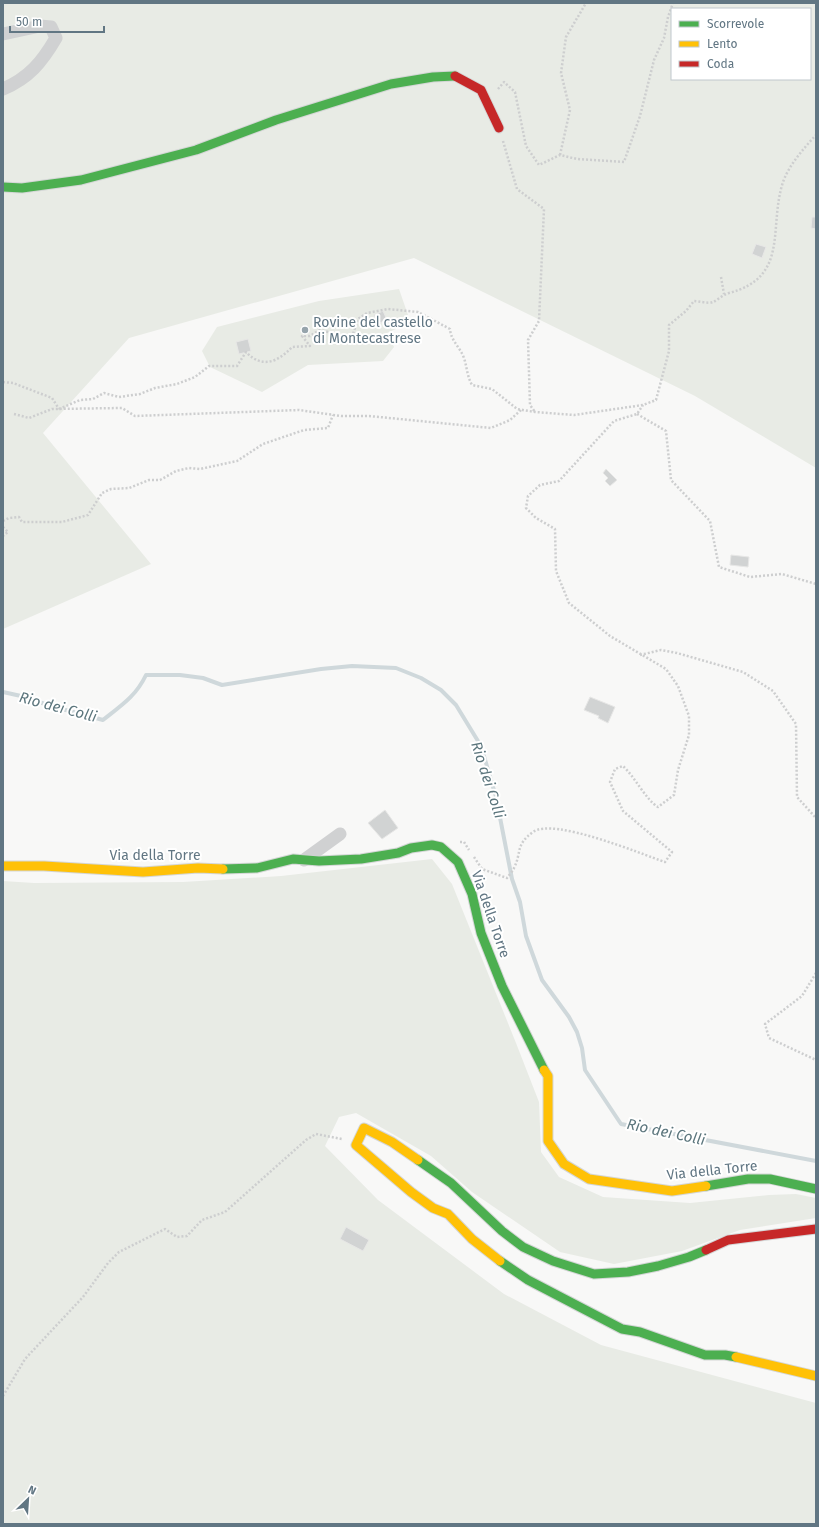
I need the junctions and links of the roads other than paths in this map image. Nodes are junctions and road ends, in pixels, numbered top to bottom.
1 (3, 34) edge
2 (3, 89) edge
3 (499, 128) road end
4 (3, 187) edge
5 (340, 834) dead end
6 (304, 860) junction
7 (3, 866) edge
8 (816, 1189) edge
9 (816, 1229) edge
10 (816, 1376) edge

1 - 2 street
3 - 4 street
5 - 6 street
6 - 7 street, Via della Torre
6 - 8 street, Via della Torre
9 - 10 street

